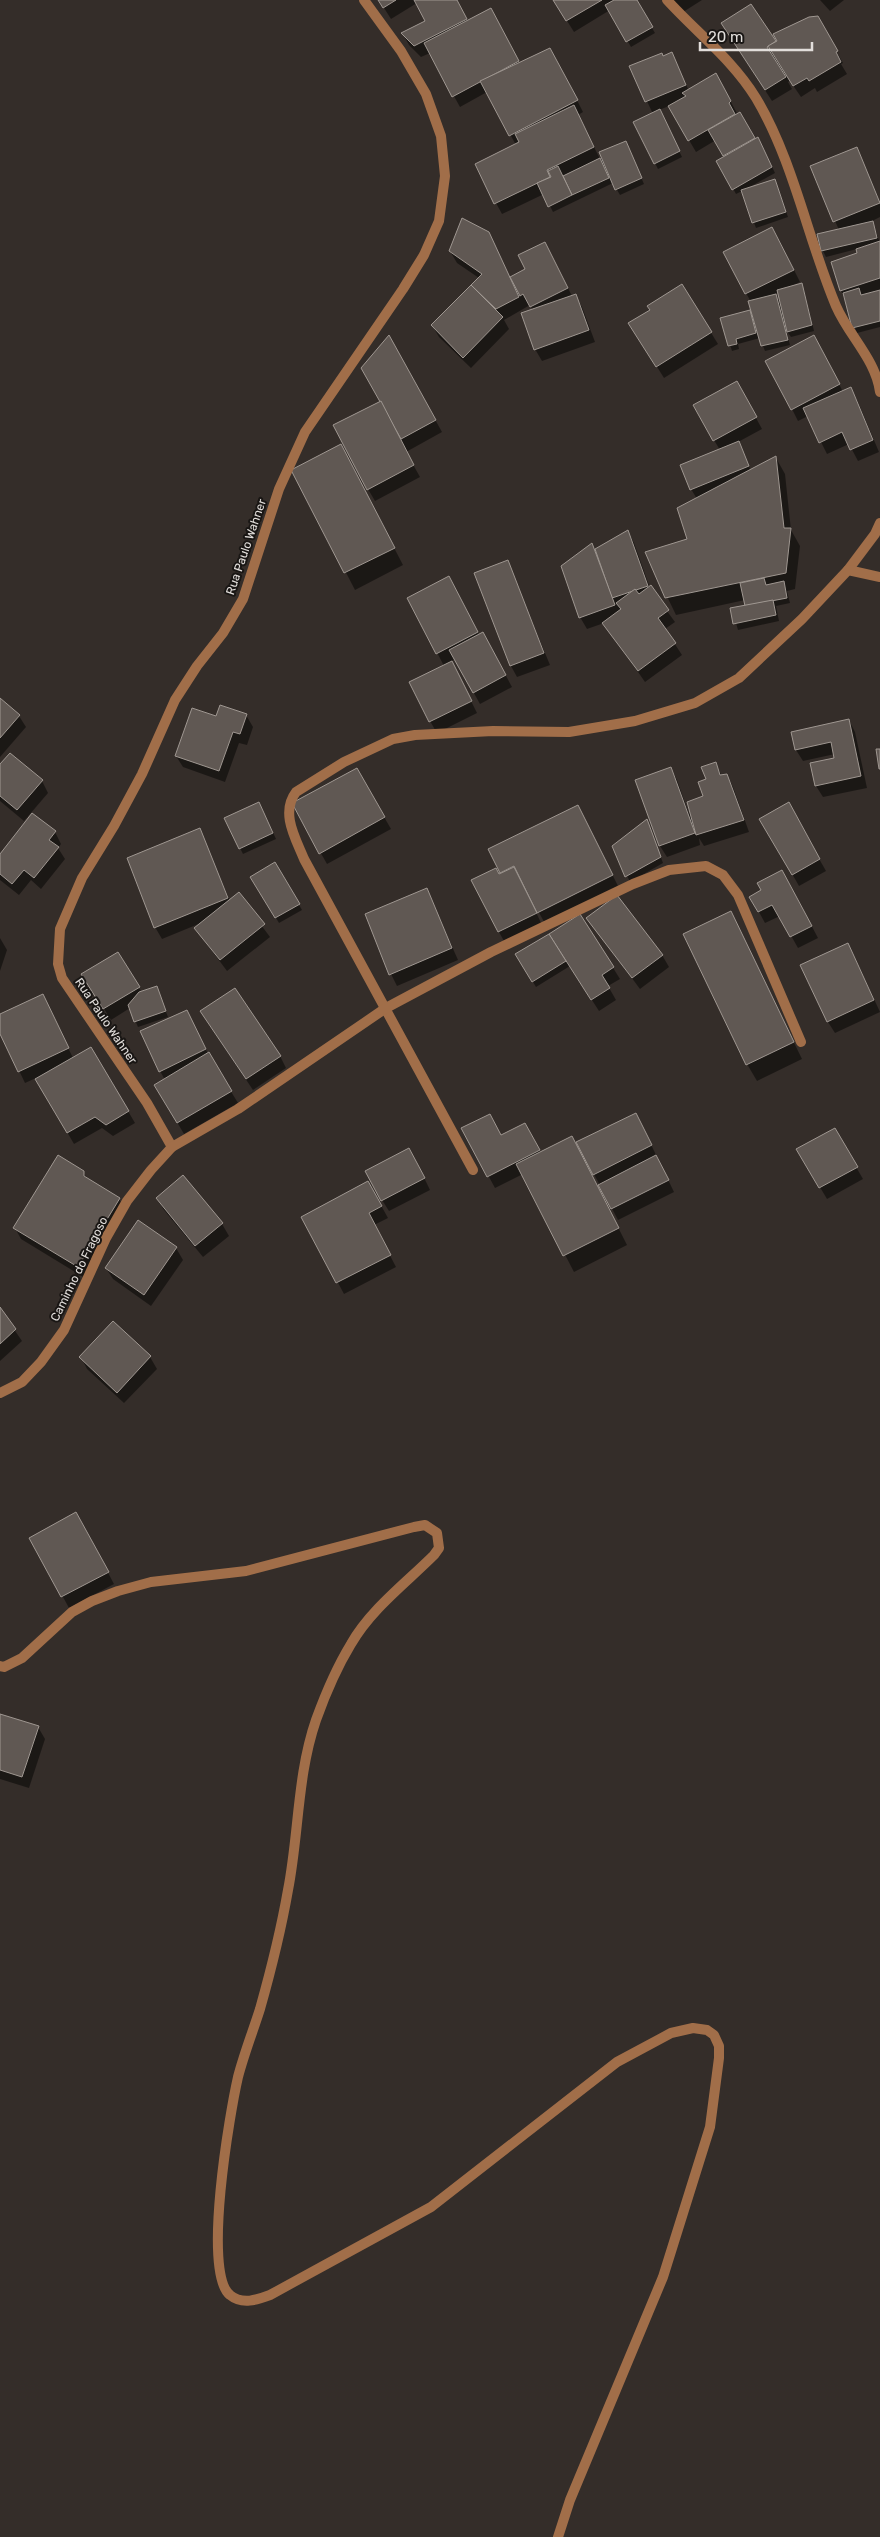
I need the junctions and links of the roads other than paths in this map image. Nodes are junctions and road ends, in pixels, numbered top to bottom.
1 (364, 0) edge
2 (667, 0) edge
3 (880, 392) edge
4 (880, 523) edge
5 (848, 570) junction
6 (880, 577) edge
7 (386, 1008) junction
8 (801, 1042) dead end
9 (172, 1147) junction
10 (473, 1170) dead end
11 (0, 1393) edge
12 (0, 1666) edge
13 (558, 2537) edge

1 - 9 street, Rua Paulo Wahner
2 - 3 street
4 - 5 street
5 - 6 street
5 - 7 street
7 - 8 street
7 - 9 street
7 - 10 street
9 - 11 street, Caminho do Fragoso
12 - 13 street

